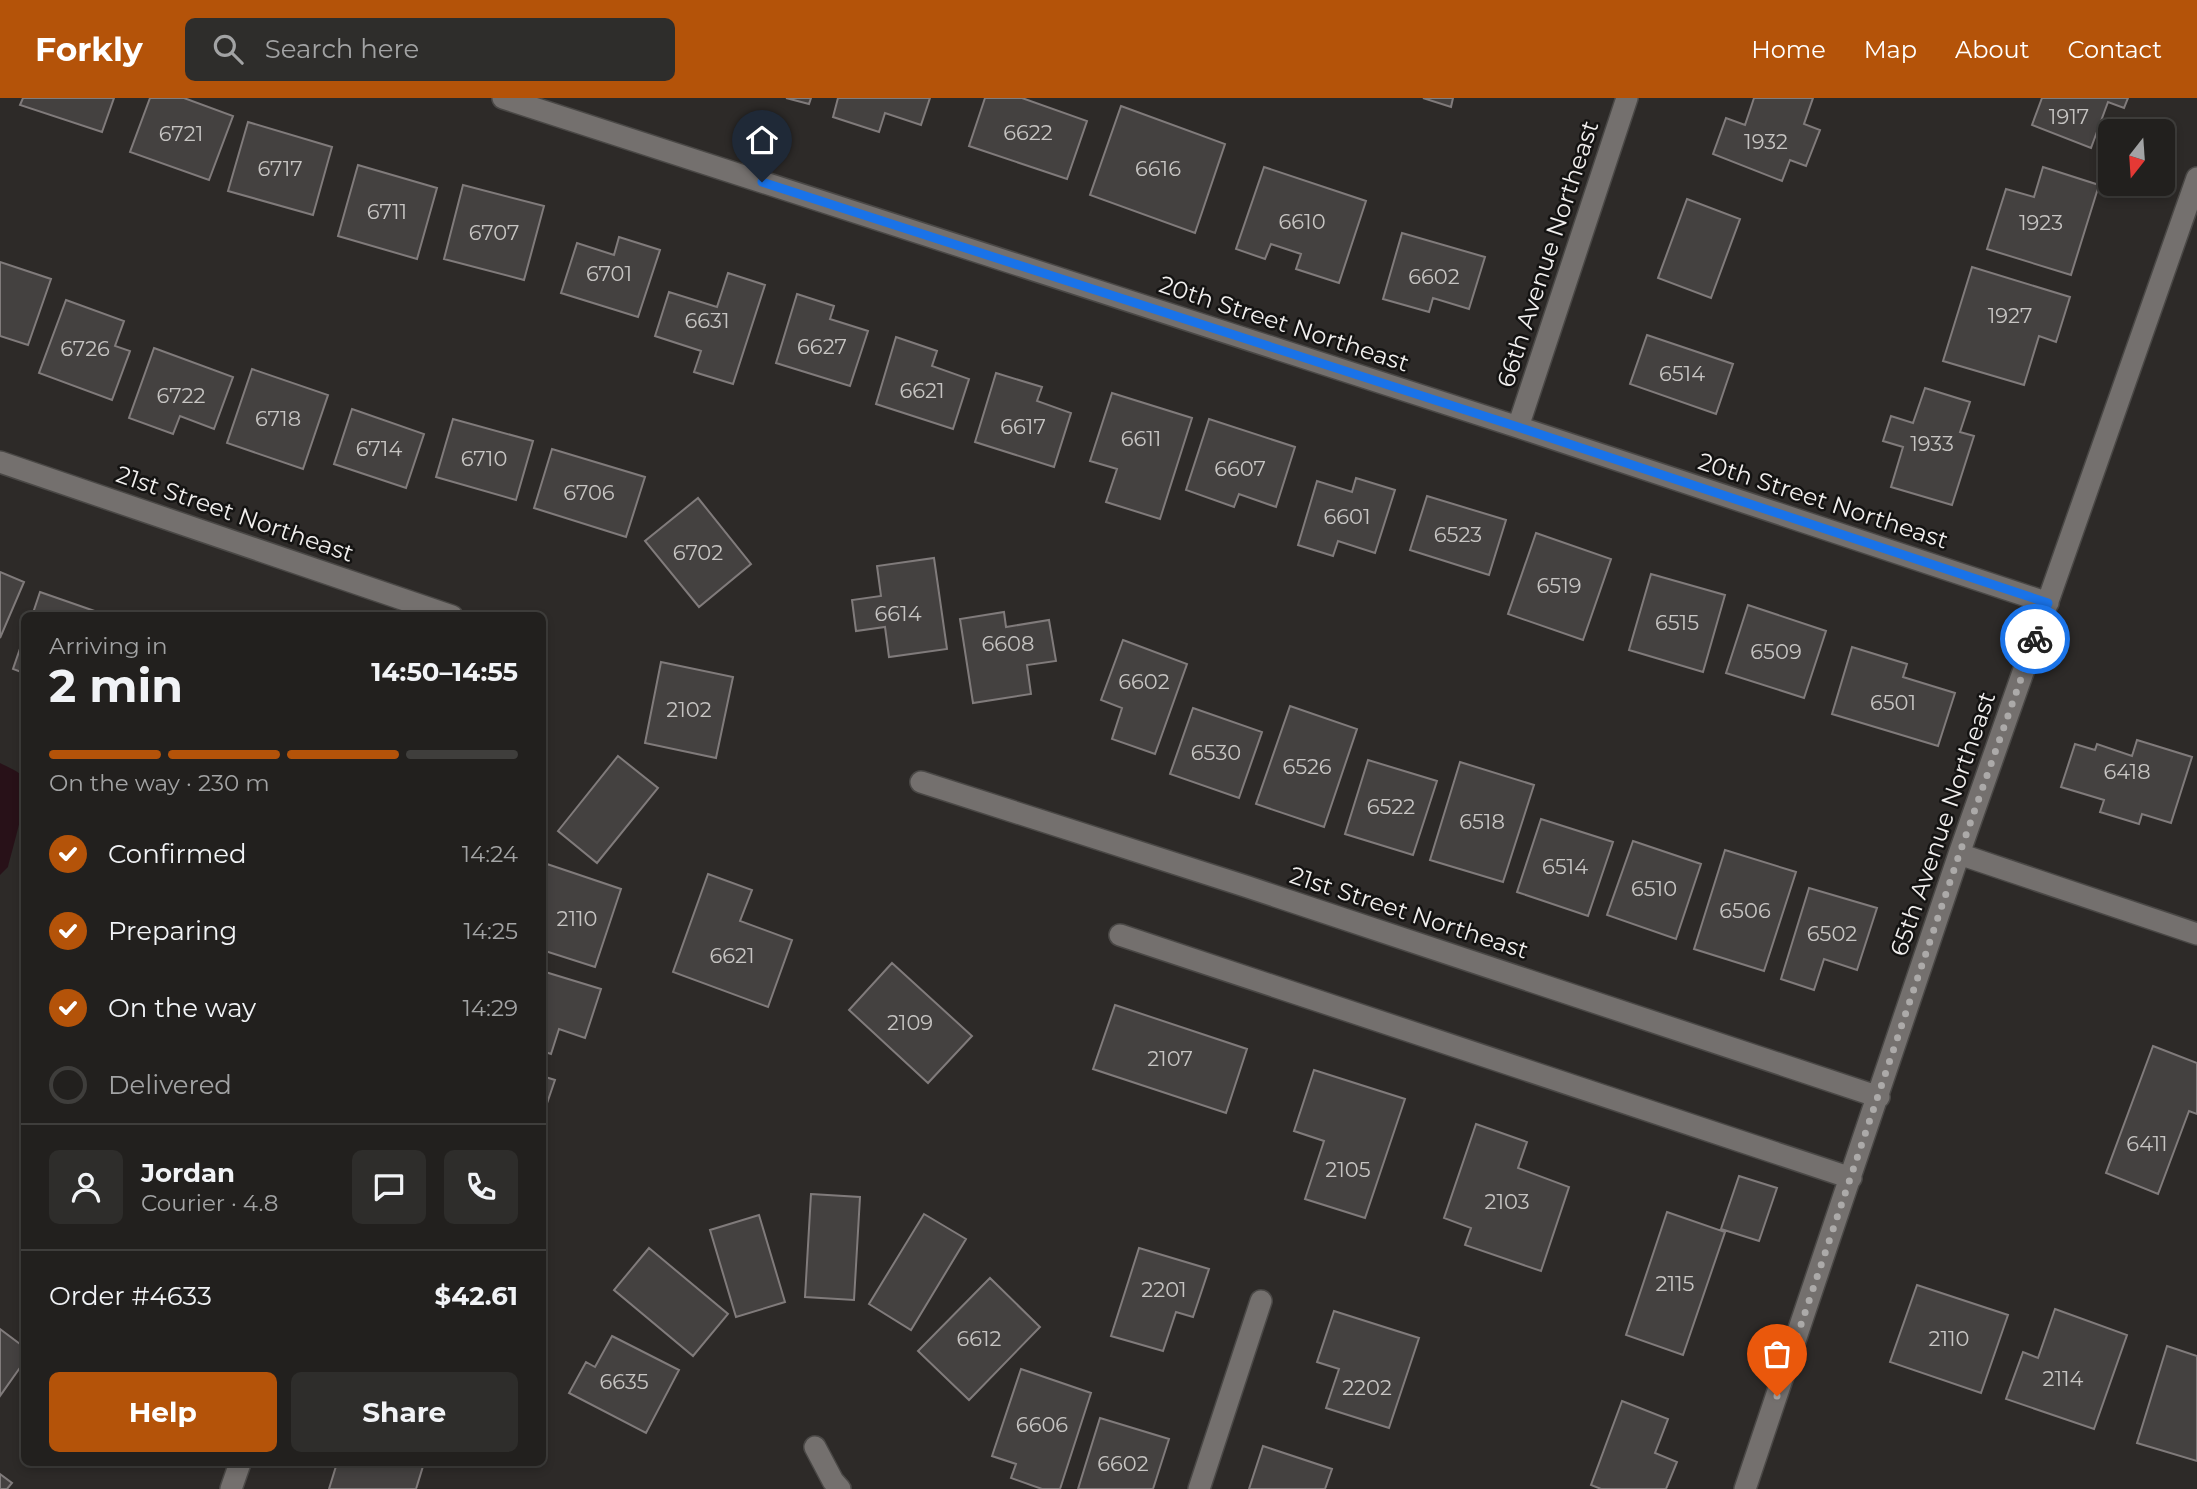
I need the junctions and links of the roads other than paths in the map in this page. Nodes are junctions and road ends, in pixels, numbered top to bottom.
1 (503, 98) edge
2 (1627, 98) edge
3 (2197, 178) edge
4 (1518, 427) junction
5 (0, 462) edge
6 (2048, 603) junction
7 (440, 612) edge
8 (921, 782) dead end
9 (1959, 855) junction
10 (2197, 934) edge
11 (1121, 935) dead end
12 (1879, 1097) junction
13 (1851, 1178) junction
14 (1261, 1301) dead end
15 (815, 1447) dead end
16 (239, 1466) edge
17 (231, 1489) edge
18 (840, 1489) edge
19 (1199, 1489) edge
20 (1745, 1489) edge

1 - 4 street, 20th Street Northeast
2 - 4 street, 66th Avenue Northeast
3 - 6 street, 65th Avenue Northeast
4 - 6 street, 20th Street Northeast
5 - 7 street, 21st Street Northeast
6 - 9 street, 65th Avenue Northeast
8 - 12 street, 21st Street Northeast
9 - 10 street
9 - 12 street, 65th Avenue Northeast
11 - 13 street
12 - 13 street, 65th Avenue Northeast
13 - 20 street, 65th Avenue Northeast
14 - 19 street
15 - 18 street
16 - 17 street

